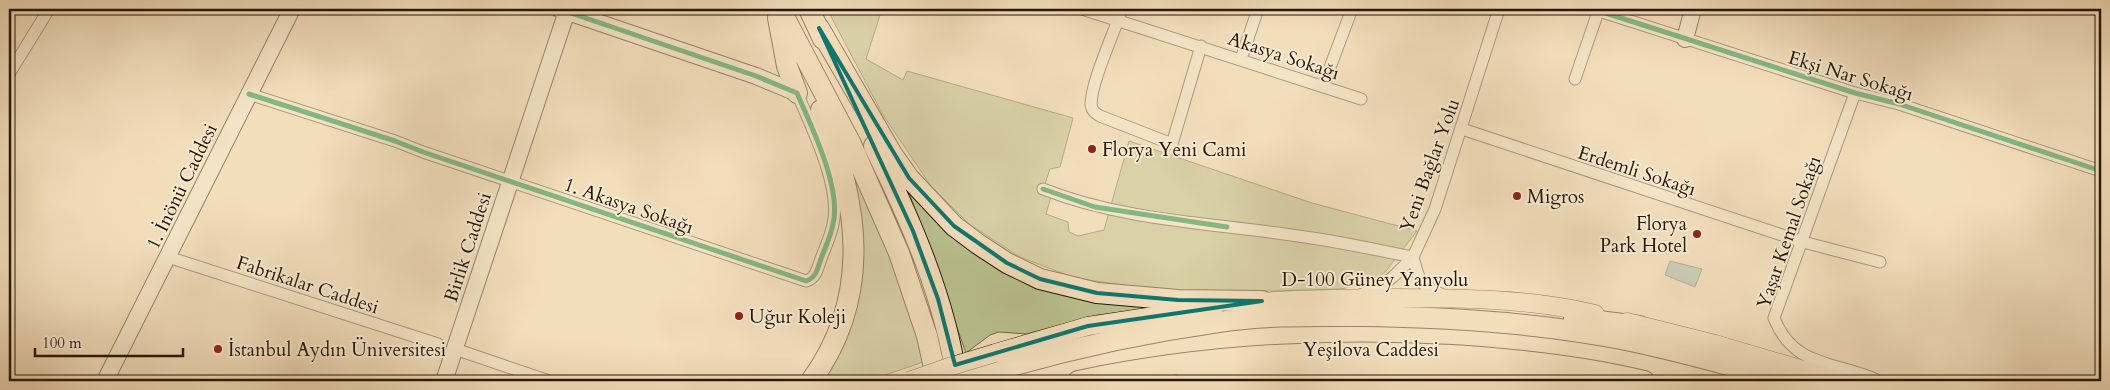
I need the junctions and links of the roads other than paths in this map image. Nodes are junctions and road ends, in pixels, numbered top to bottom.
1 (49, 9) edge
2 (292, 9) edge
3 (776, 9) edge
4 (780, 9) edge
5 (809, 9) edge
6 (1082, 9) edge
7 (1122, 9) edge
8 (1258, 9) edge
9 (1352, 9) edge
10 (1499, 9) edge
11 (1597, 9) edge
12 (1693, 9) edge
13 (563, 10) edge
14 (1118, 20) junction
15 (818, 28) junction
16 (794, 35) junction
17 (1685, 39) junction
18 (1201, 46) junction
19 (1240, 59) junction
20 (787, 66) junction
21 (9, 74) edge
22 (756, 76) junction
23 (1575, 79) dead end
24 (1323, 86) junction
25 (797, 93) junction
26 (1855, 94) junction
27 (247, 97) junction
28 (1361, 99) dead end
29 (1462, 129) junction
30 (2101, 171) edge
31 (510, 180) junction
32 (1043, 190) dead end
33 (1803, 242) junction
34 (168, 257) junction
35 (1413, 257) junction
36 (1880, 262) dead end
37 (1349, 298) junction
38 (1458, 299) junction
39 (1262, 301) junction
40 (1426, 318) junction
41 (1639, 326) junction
42 (438, 344) dead end
43 (455, 349) junction
44 (997, 362) junction
45 (1376, 375) edge
46 (1403, 375) edge
47 (1302, 376) edge
48 (1242, 377) edge
49 (1488, 377) edge
50 (105, 381) edge
51 (444, 381) edge
52 (548, 381) edge
53 (811, 381) edge
54 (909, 381) edge
55 (937, 381) edge
56 (957, 381) edge
57 (962, 381) edge
58 (1078, 381) edge
59 (1183, 381) edge
60 (1558, 381) edge
61 (1644, 381) edge
62 (1783, 381) edge
63 (1841, 381) edge
64 (1879, 381) edge

1 - 21 street
2 - 27 street, 1. İnönü Caddesi
3 - 20 highway
4 - 16 highway
5 - 15 highway
6 - 14 street, Akasya Sokağı
7 - 14 street
8 - 19 street
9 - 24 street
10 - 29 street, Yeni Bağlar Yolu
11 - 17 street, Ekşi Nar Sokağı
11 - 23 street
12 - 17 street
13 - 22 street
13 - 31 street, Birlik Caddesi
14 - 18 street, Akasya Sokağı
14 - 18 street
15 - 39 highway
15 - 56 highway
16 - 53 highway
16 - 55 highway
17 - 26 street, Ekşi Nar Sokağı
18 - 19 street, Akasya Sokağı
19 - 24 street, Akasya Sokağı
20 - 22 street
20 - 25 highway
22 - 25 street
24 - 28 street, Akasya Sokağı
25 - 31 street, 1. Akasya Sokağı
26 - 30 street, Ekşi Nar Sokağı
26 - 33 street, Yaşar Kemal Sokağı
27 - 31 street, 1. Akasya Sokağı
27 - 34 street, 1. İnönü Caddesi
29 - 33 street, Erdemli Sokağı
29 - 35 street, Yeni Bağlar Yolu
31 - 43 street, Birlik Caddesi
32 - 35 street
33 - 36 street, Erdemli Sokağı
33 - 64 street, Yaşar Kemal Sokağı
34 - 42 street, Fabrikalar Caddesi
34 - 50 street, 1. İnönü Caddesi
35 - 37 street, Yeni Bağlar Yolu
35 - 38 street
37 - 38 main road, D-100 Güney Yanyolu
37 - 39 main road, D-100 Güney Yanyolu
38 - 41 main road, D-100 Güney Yanyolu
39 - 44 main road, D-100 Güney Yanyolu
40 - 41 highway
40 - 44 highway
40 - 62 highway
41 - 63 main road, D-100 Güney Yanyolu
43 - 51 street, Birlik Caddesi
43 - 52 street
44 - 54 main road, D-100 Güney Yanyolu, bridge
44 - 57 highway
45 - 46 main road, Yeşilova Caddesi
45 - 47 main road, Yeşilova Caddesi
46 - 49 main road, Yeşilova Caddesi
47 - 48 main road, Yeşilova Caddesi
48 - 59 main road, Yeşilova Caddesi
49 - 60 main road, Yeşilova Caddesi
58 - 61 highway

